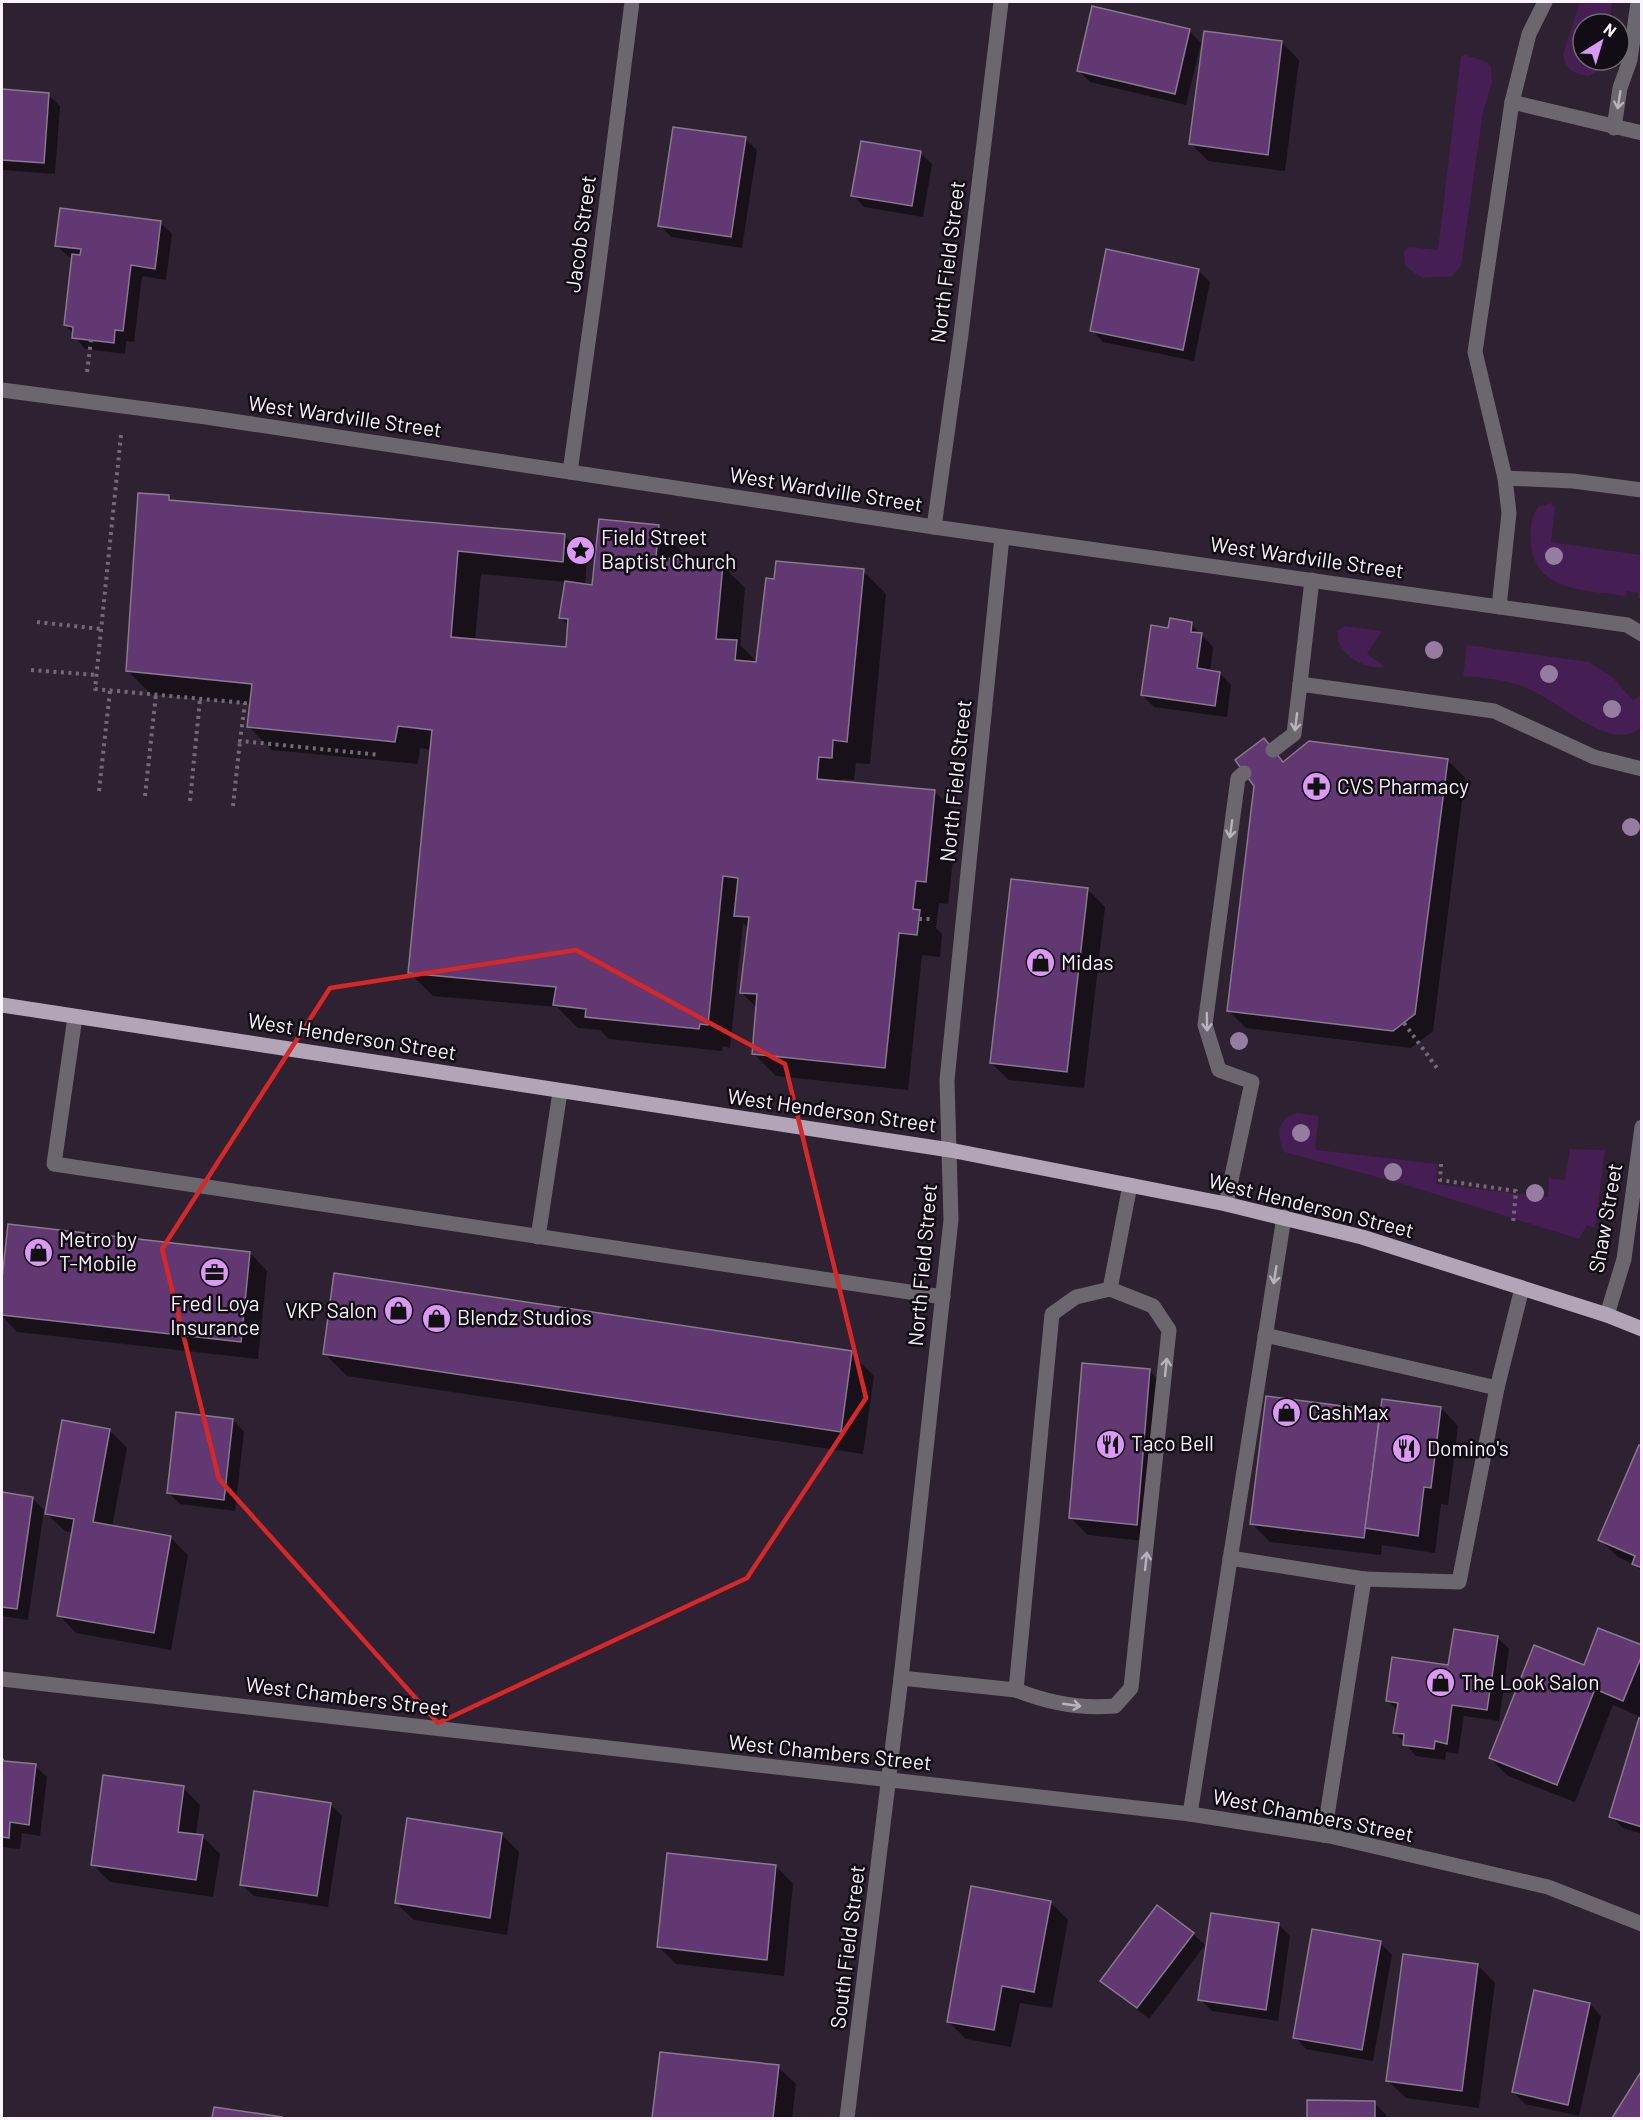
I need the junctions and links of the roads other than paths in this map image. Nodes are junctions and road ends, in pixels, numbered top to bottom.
1 (632, 2) edge
2 (1001, 2) edge
3 (1545, 2) edge
4 (1638, 2) edge
5 (1512, 102) junction
6 (1614, 128) junction
7 (1641, 133) edge
8 (2, 390) edge
9 (570, 472) junction
10 (1505, 478) junction
11 (1641, 490) edge
12 (934, 527) junction
13 (1002, 537) junction
14 (1312, 580) junction
15 (1499, 607) junction
16 (1641, 634) edge
17 (1300, 684) junction
18 (1273, 750) dead end
19 (1641, 770) edge
20 (1244, 773) dead end
21 (2, 1005) edge
22 (75, 1017) junction
23 (560, 1092) junction
24 (1641, 1127) edge
25 (951, 1150) junction
26 (1130, 1185) junction
27 (1226, 1204) junction
28 (1284, 1217) junction
29 (538, 1237) junction
30 (1522, 1288) junction
31 (1110, 1290) junction
32 (943, 1297) junction
33 (1607, 1316) junction
34 (1641, 1329) edge
35 (1265, 1335) junction
36 (1497, 1388) junction
37 (1230, 1558) junction
38 (1364, 1579) junction
39 (902, 1678) junction
40 (2, 1679) edge
41 (1016, 1690) junction
42 (889, 1781) junction
43 (1190, 1814) junction
44 (1324, 1835) junction
45 (1641, 1924) edge
46 (847, 2118) edge

1 - 9 street, Jacob Street
2 - 12 street, North Field Street
3 - 5 street
4 -> 6 street
5 - 6 street
5 - 10 street
6 - 7 street
8 - 9 street, West Wardville Street
9 - 12 street, West Wardville Street
10 - 11 street
10 - 15 street
12 - 13 street, West Wardville Street
13 - 14 street, West Wardville Street
13 - 25 street, North Field Street
14 - 15 street, West Wardville Street
14 - 17 street
15 - 16 street, West Wardville Street
17 -> 18 street
17 - 19 street
20 -> 27 street
21 - 22 main road, West Henderson Street
22 - 23 main road, West Henderson Street
22 - 29 street
23 - 25 main road, West Henderson Street
23 - 29 street
24 - 33 street, Shaw Street
25 - 26 main road, West Henderson Street
25 - 32 street, North Field Street
26 - 27 main road, West Henderson Street
26 - 31 street
27 - 28 main road, West Henderson Street
28 - 30 main road, West Henderson Street
28 -> 35 street
29 - 32 street
30 - 33 main road, West Henderson Street
30 - 36 street
31 - 41 street
41 -> 31 street
32 - 39 street, North Field Street
33 - 34 main road, West Henderson Street
35 - 36 street
35 - 37 street
36 - 38 street
37 - 38 street
37 - 43 street
38 - 44 street
39 - 41 street
39 - 42 street, North Field Street
40 - 42 street, West Chambers Street
42 - 43 street, West Chambers Street
42 - 46 street, South Field Street
43 - 44 street, West Chambers Street
44 - 45 street, West Chambers Street

